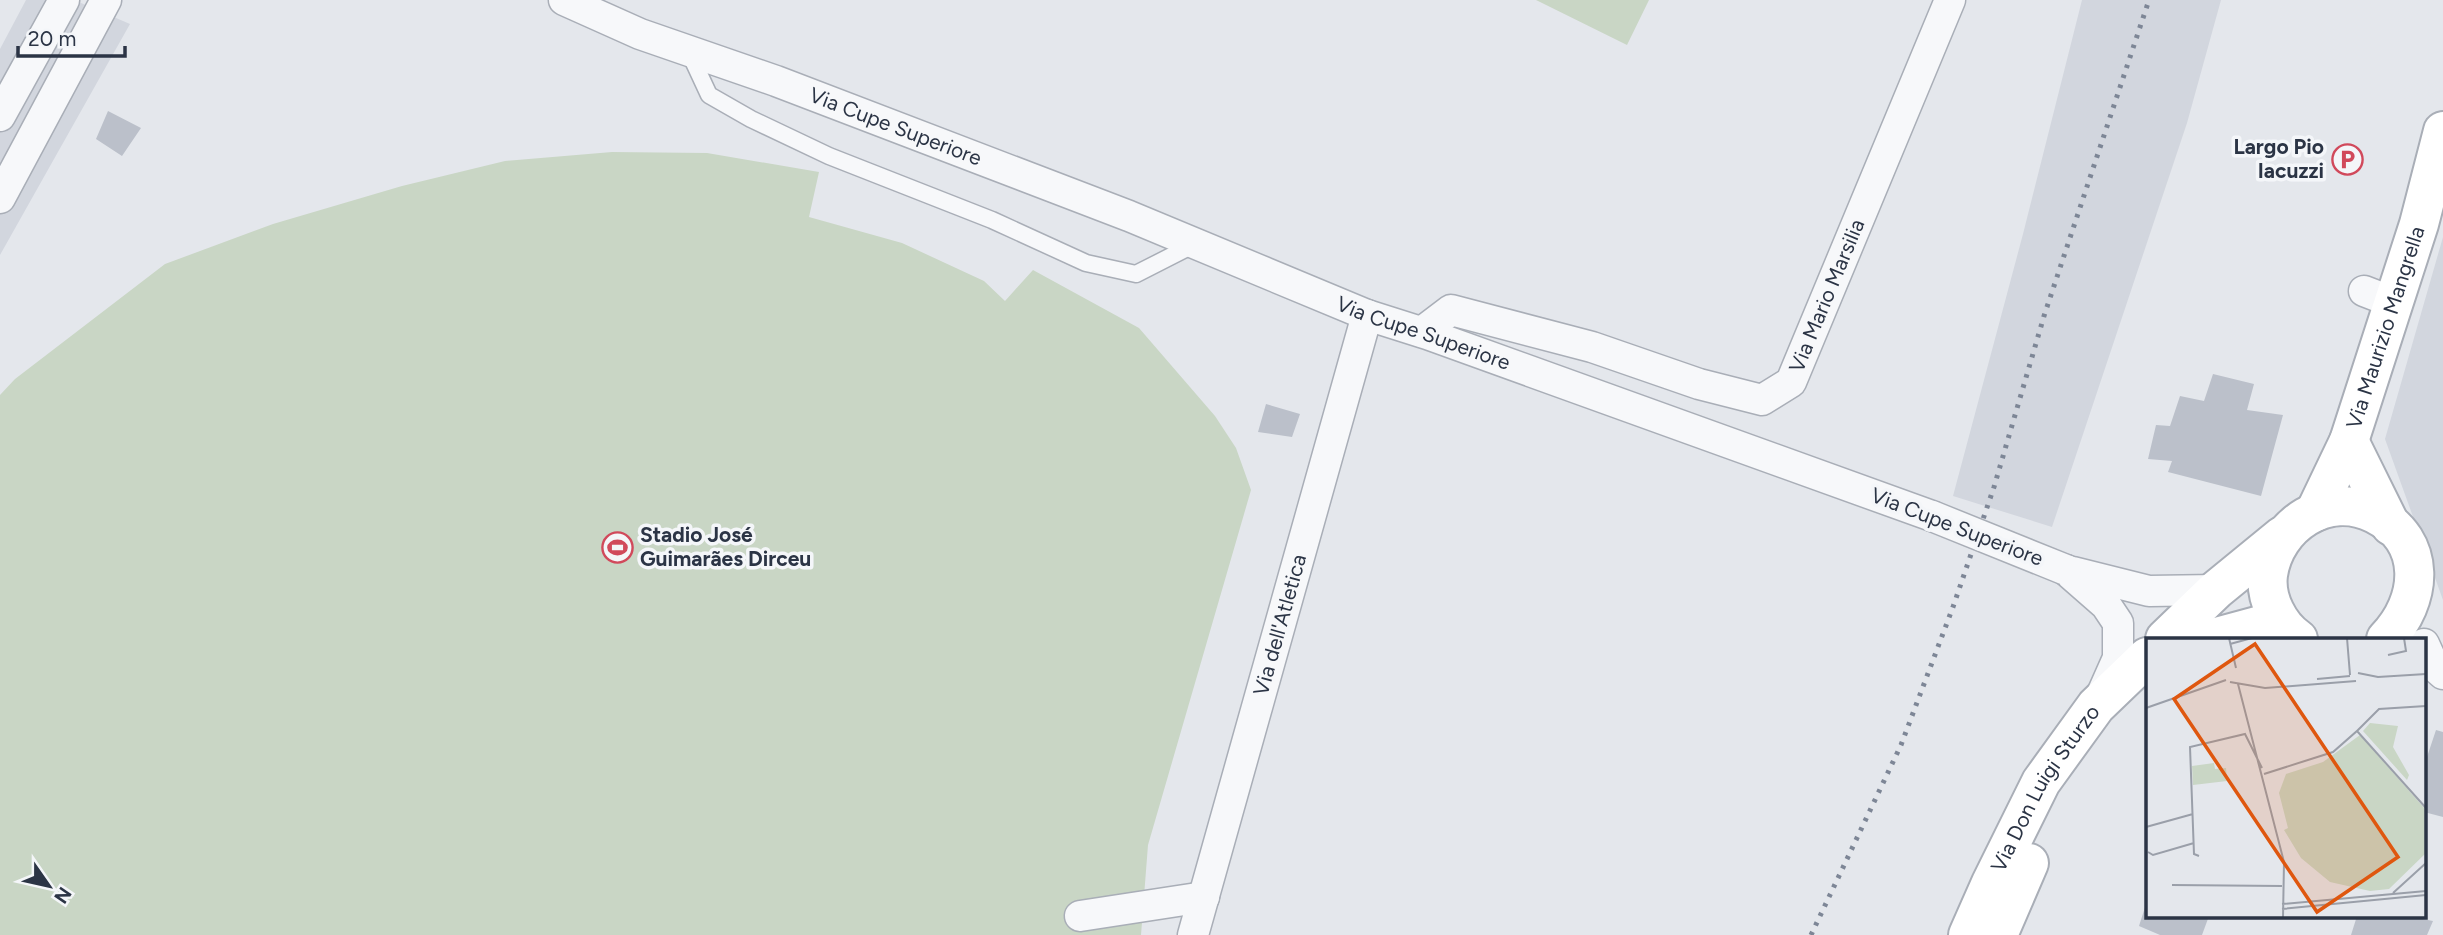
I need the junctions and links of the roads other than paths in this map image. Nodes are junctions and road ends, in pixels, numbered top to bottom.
1 (64, 0) edge
2 (106, 0) edge
3 (564, 0) edge
4 (1950, 0) edge
5 (689, 51) junction
6 (0, 116) edge
7 (2443, 131) edge
8 (0, 198) edge
9 (1195, 244) junction
10 (1367, 316) junction
11 (1422, 332) junction
12 (2349, 441) junction
13 (2315, 512) junction
14 (2392, 526) junction
15 (2283, 536) junction
16 (2066, 570) junction
17 (2216, 590) junction
18 (2416, 623) edge
19 (2289, 630) edge
20 (2166, 638) edge
21 (2218, 638) edge
22 (2387, 638) edge
23 (2426, 648) edge
24 (2146, 658) edge
25 (2443, 674) edge
26 (2426, 680) edge
27 (2443, 685) edge
28 (2146, 690) edge
29 (2096, 706) junction
30 (1204, 897) junction
31 (1080, 916) dead end
32 (1193, 935) edge
33 (1968, 935) edge
34 (1998, 935) edge

1 - 6 street
2 - 8 street
3 - 5 street, Via Cupe Superiore
4 - 11 street, Via Mario Marsilia
5 - 9 street, Via Cupe Superiore
5 - 9 lane
7 - 12 street, Via Maurizio Mangrella
9 - 10 street, Via Cupe Superiore
10 - 11 street, Via Cupe Superiore
10 - 30 street, Via dell'Atletica
11 - 16 street, Via Cupe Superiore, bridge
12 - 13 street, Via Maurizio Mangrella
12 - 14 street, Via Maurizio Mangrella
13 - 14 street
13 - 15 street
14 - 18 street
15 - 17 street
15 - 19 street
16 - 17 street, Via Cupe Superiore
16 - 29 street
17 - 20 street
18 - 22 street
19 - 21 street
23 - 25 street
24 - 29 street, Via Don Luigi Sturzo
26 - 27 street
28 - 34 street, Via Don Luigi Sturzo
29 - 33 street, Via Don Luigi Sturzo
30 - 31 street
30 - 32 street, Via dell'Atletica

